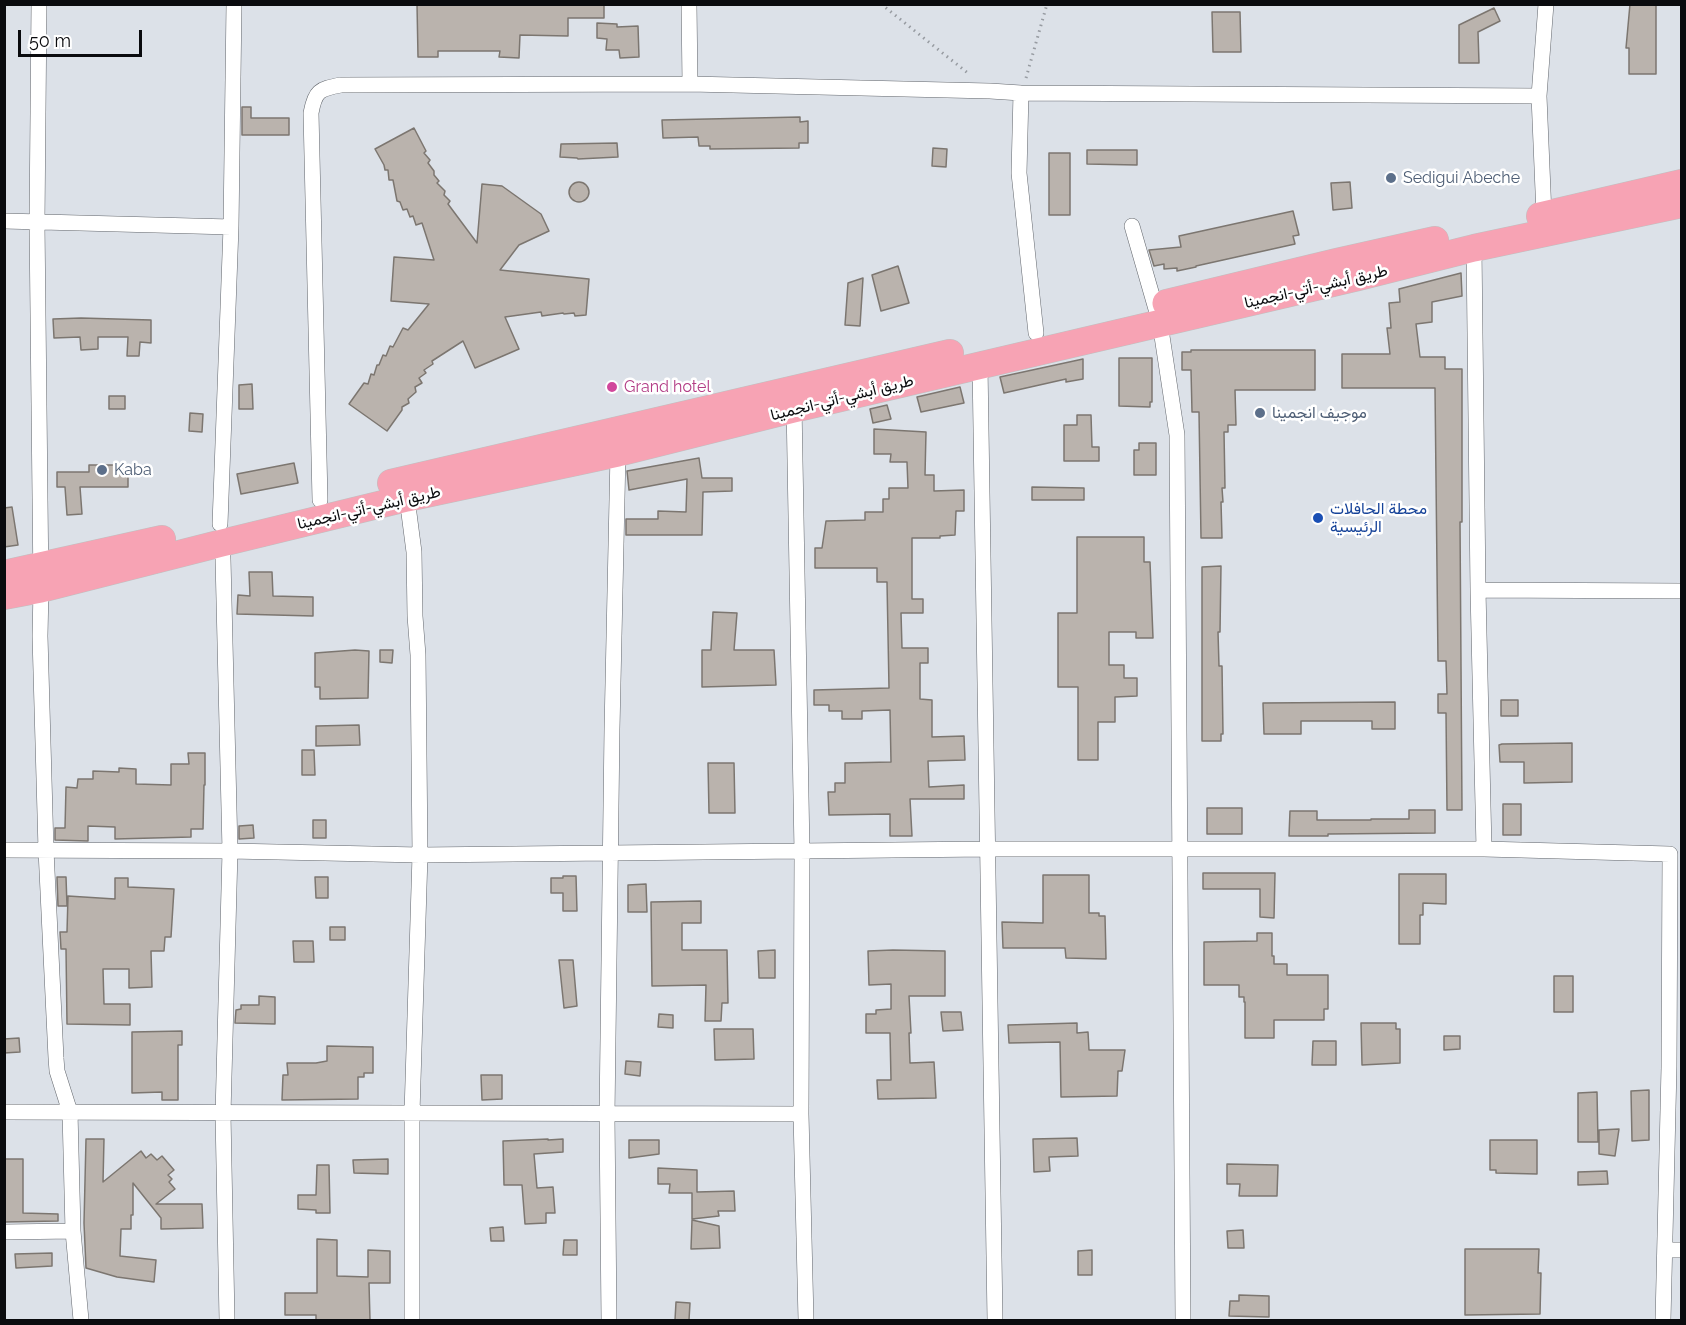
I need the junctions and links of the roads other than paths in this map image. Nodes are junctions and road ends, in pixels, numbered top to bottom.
1 (39, 4) edge
2 (234, 4) edge
3 (689, 4) edge
4 (1546, 4) edge
5 (690, 84) junction
6 (1021, 93) junction
7 (1539, 96) junction
8 (1682, 183) edge
9 (1682, 204) edge
10 (1544, 215) junction
11 (4, 221) edge
12 (37, 223) junction
13 (231, 226) junction
14 (1132, 226) dead end
15 (1474, 248) junction
16 (1338, 271) junction
17 (1158, 314) junction
18 (1036, 333) junction
19 (980, 365) junction
20 (794, 399) junction
21 (618, 453) junction
22 (407, 498) junction
23 (320, 500) junction
24 (221, 533) junction
25 (4, 574) edge
26 (40, 578) junction
27 (1478, 590) junction
28 (1682, 591) edge
29 (4, 596) edge
30 (988, 849) junction
31 (1484, 849) junction
32 (4, 850) edge
33 (46, 850) junction
34 (230, 850) junction
35 (1180, 850) junction
36 (802, 852) junction
37 (610, 853) junction
38 (1676, 854) edge
39 (420, 855) junction
40 (1675, 1067) edge
41 (70, 1112) junction
42 (4, 1113) edge
43 (412, 1113) junction
44 (224, 1114) junction
45 (801, 1114) junction
46 (607, 1115) junction
47 (74, 1231) junction
48 (4, 1232) edge
49 (1665, 1250) junction
50 (1682, 1250) edge
51 (81, 1320) edge
52 (227, 1320) edge
53 (412, 1320) edge
54 (609, 1320) edge
55 (806, 1320) edge
56 (995, 1320) edge
57 (1183, 1320) edge
58 (1662, 1320) edge

1 - 12 street
2 - 13 street
3 - 5 street
4 - 7 street
5 - 6 street
5 - 23 street
6 - 7 street
6 - 18 street
7 - 10 street
8 - 10 highway
9 - 15 highway, طريق أبشي-أتي-انجمينا
10 - 16 highway
11 - 12 street
12 - 13 street
12 - 26 street
13 - 24 street
14 - 17 street
15 - 16 highway, طريق أبشي-أتي-انجمينا
15 - 27 street
16 - 17 highway
17 - 18 highway
17 - 19 highway, طريق أبشي-أتي-انجمينا
17 - 35 street
18 - 20 highway
19 - 20 highway, طريق أبشي-أتي-انجمينا
19 - 30 street
20 - 21 highway, طريق أبشي-أتي-انجمينا
20 - 23 highway
20 - 36 street
21 - 22 highway, طريق أبشي-أتي-انجمينا
21 - 37 street
22 - 24 highway, طريق أبشي-أتي-انجمينا
22 - 39 street
23 - 24 highway
24 - 26 highway
24 - 34 street
25 - 26 highway
26 - 29 highway
26 - 33 street
27 - 28 street
27 - 31 street
30 - 35 street
30 - 36 street
30 - 56 street
31 - 35 street
31 - 38 street
32 - 33 street
33 - 34 street
33 - 41 street
34 - 39 street
34 - 44 street
35 - 57 street
36 - 37 street
36 - 45 street
37 - 39 street
37 - 46 street
38 - 40 street
39 - 43 street
40 - 49 street
41 - 42 street
41 - 44 street
41 - 47 street
43 - 44 street
43 - 46 street
43 - 53 street
44 - 52 street
45 - 46 street
45 - 55 street
46 - 54 street
47 - 48 street
47 - 51 street
49 - 50 street
49 - 58 street

